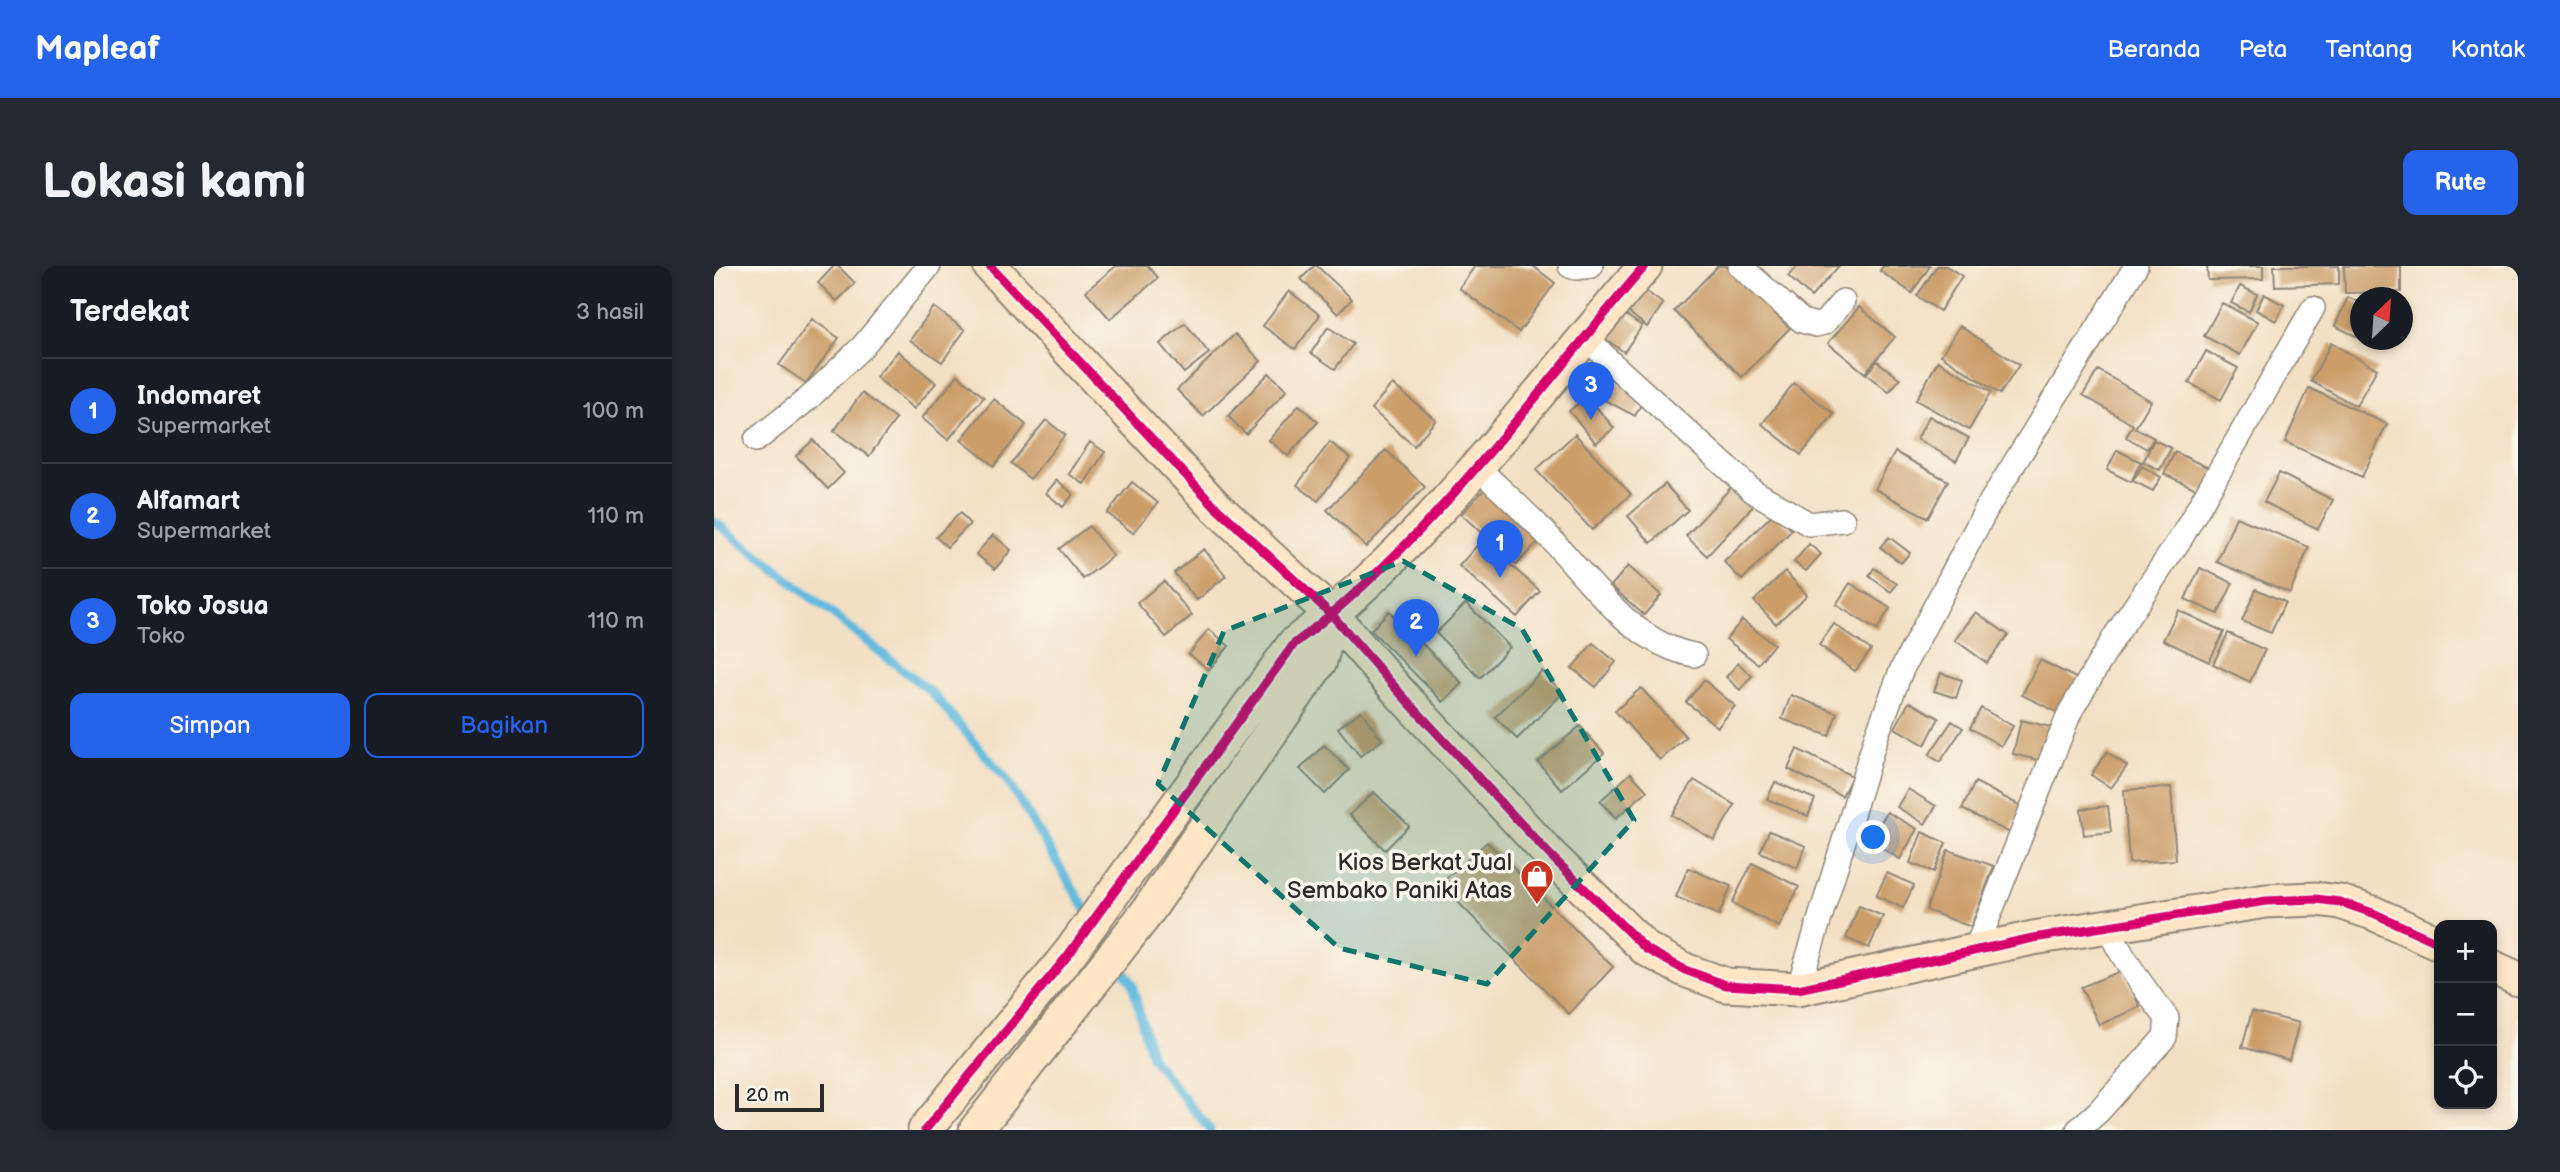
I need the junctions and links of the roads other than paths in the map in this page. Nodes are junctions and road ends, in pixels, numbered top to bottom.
1 (929, 266) edge
2 (990, 266) edge
3 (1570, 266) edge
4 (1591, 266) edge
5 (1740, 266) edge
6 (2136, 266) edge
7 (1637, 268) edge
8 (1843, 301) dead end
9 (2313, 308) dead end
10 (1587, 337) junction
11 (756, 440) dead end
12 (1476, 467) junction
13 (1843, 520) dead end
14 (1332, 615) junction
15 (1694, 655) dead end
16 (2107, 926) junction
17 (2434, 941) edge
18 (1975, 951) junction
19 (2497, 969) edge
20 (2518, 979) edge
21 (1798, 989) junction
22 (925, 1130) edge
23 (976, 1130) edge
24 (2078, 1130) edge

1 - 11 street
2 - 14 street
3 - 4 street
5 - 8 street
6 - 21 street
7 - 10 street
9 - 18 street
10 - 12 street
10 - 13 street
12 - 14 street
12 - 15 street
14 - 21 street
14 - 22 street
14 - 23 street
16 - 17 street
16 - 18 street
16 - 24 street
18 - 21 street
19 - 20 street

